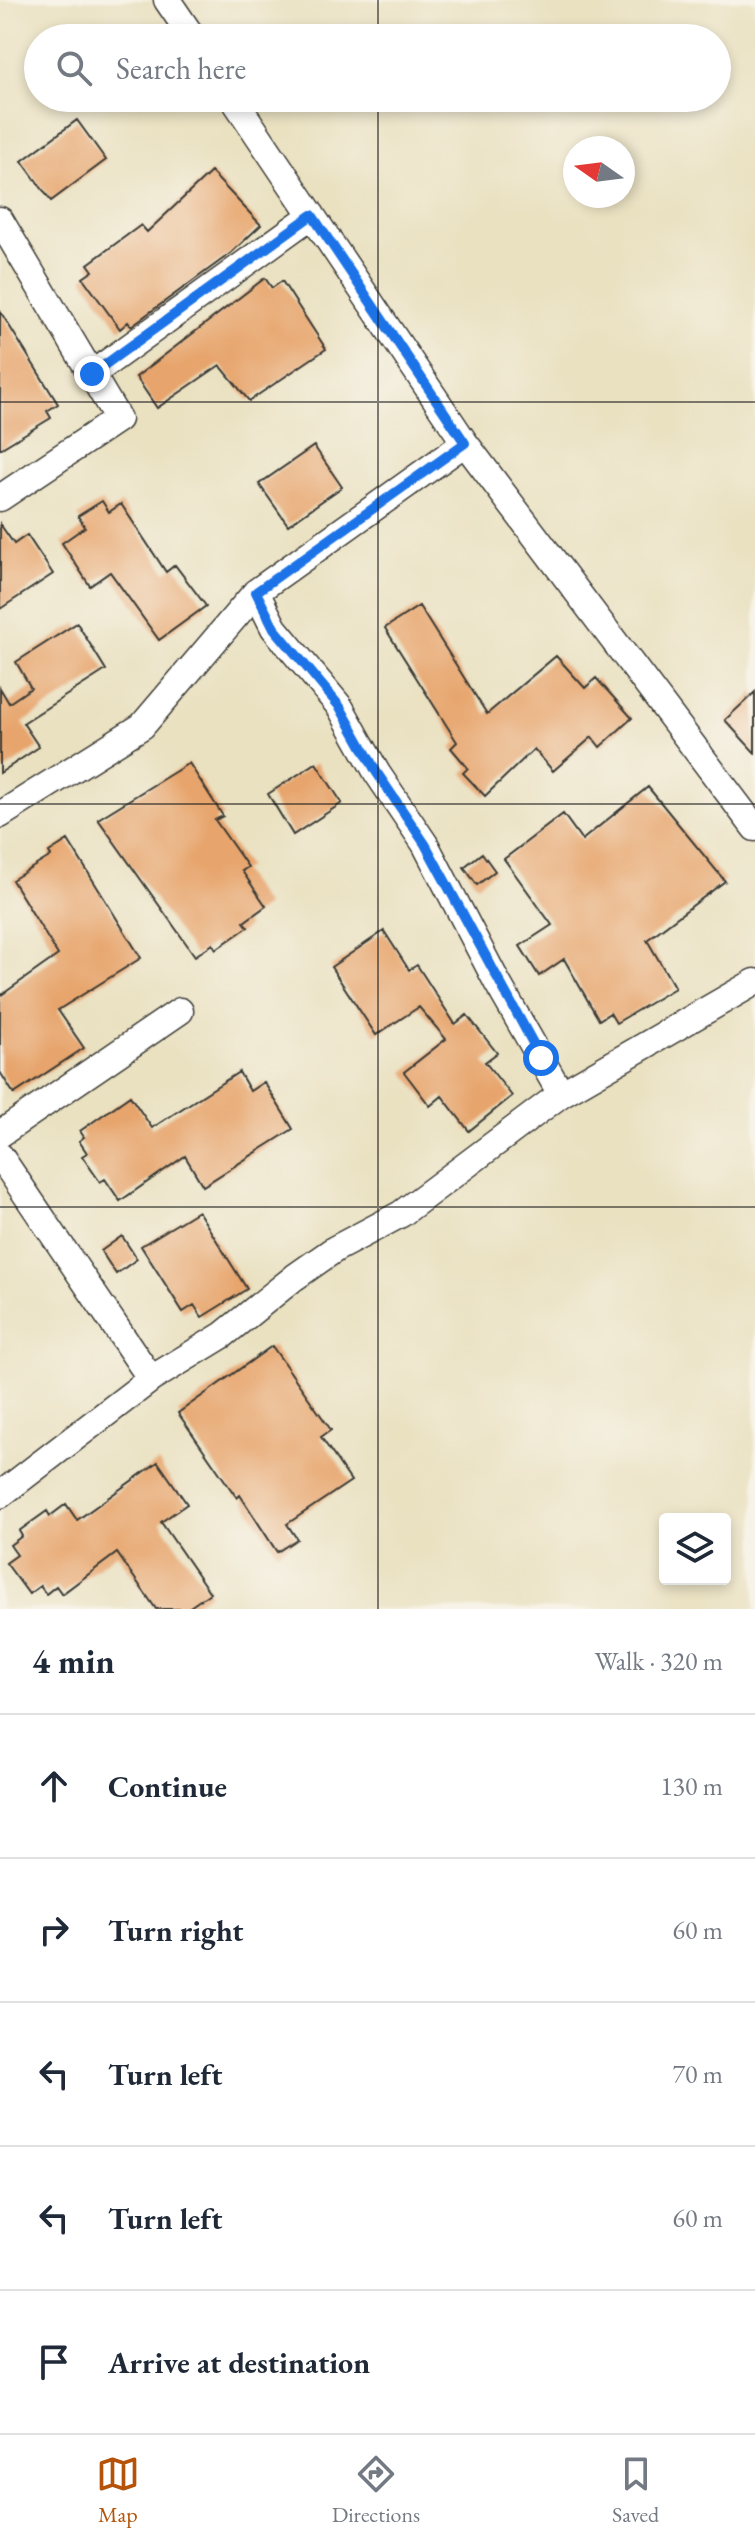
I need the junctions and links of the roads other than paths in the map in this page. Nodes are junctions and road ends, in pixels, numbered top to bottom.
1 (167, 0) edge
2 (183, 24) edge
3 (242, 112) edge
4 (312, 215) junction
5 (0, 220) edge
6 (92, 374) junction
7 (465, 443) junction
8 (0, 498) edge
9 (256, 592) junction
10 (0, 815) edge
11 (755, 828) edge
12 (755, 982) edge
13 (180, 1011) dead end
14 (561, 1094) junction
15 (0, 1134) edge
16 (0, 1156) edge
17 (151, 1379) junction
18 (0, 1495) edge

1 - 2 street
3 - 4 street
4 - 6 street
4 - 7 street
5 - 6 street
6 - 8 street
7 - 9 street
7 - 11 street
9 - 10 street
9 - 14 street
12 - 14 street
13 - 15 street
14 - 17 street
16 - 17 street
17 - 18 street

